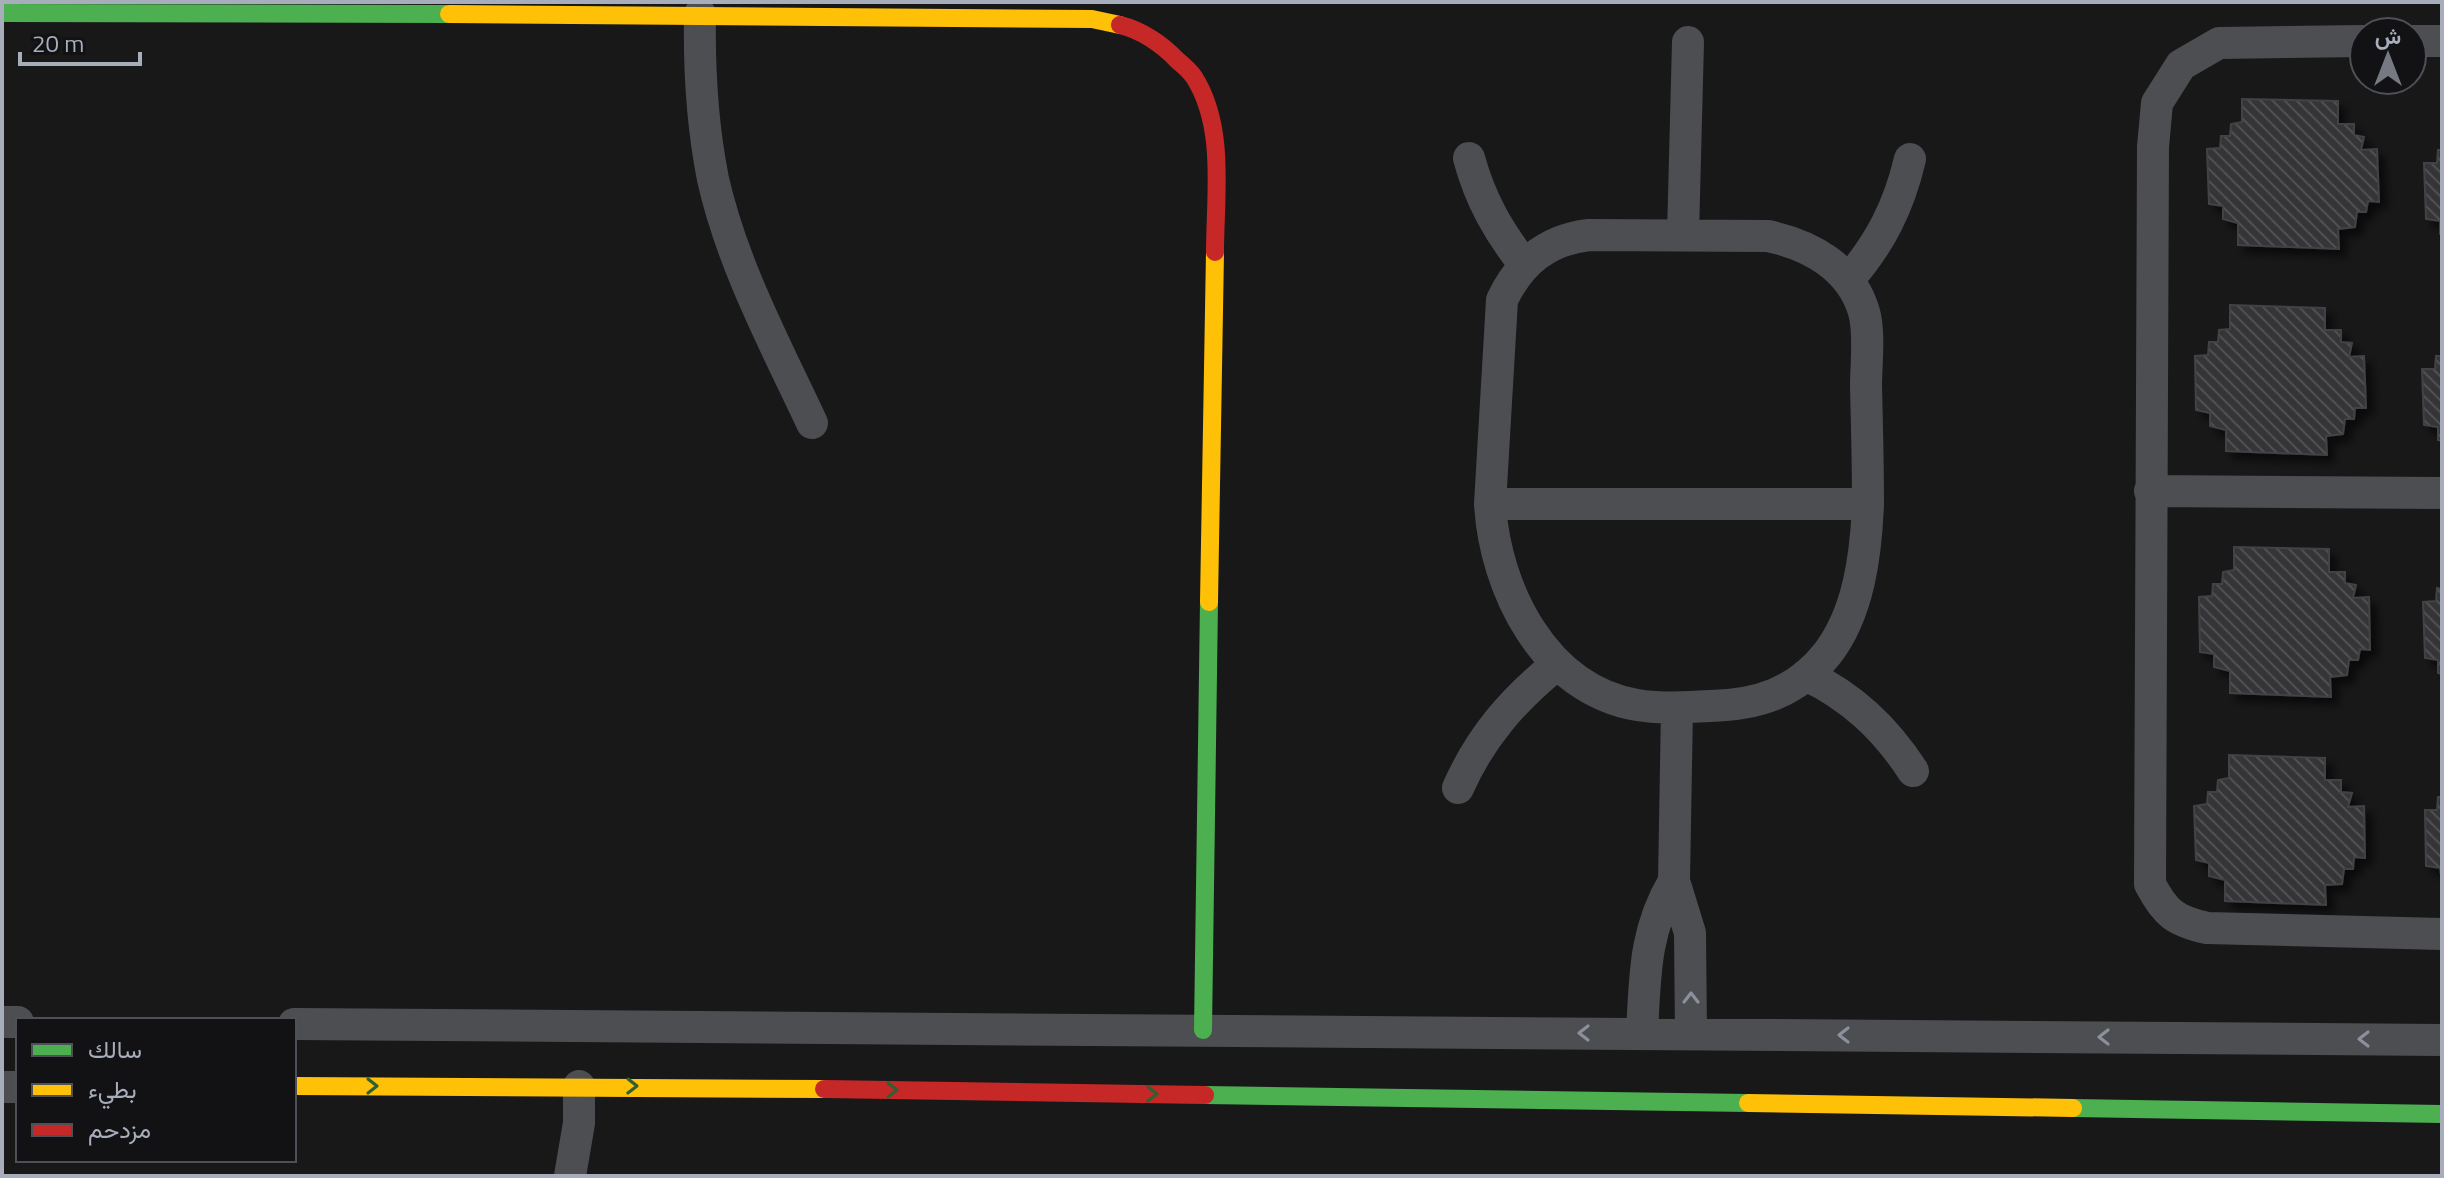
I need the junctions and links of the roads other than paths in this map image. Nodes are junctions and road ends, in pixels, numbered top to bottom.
1 (2, 13) edge
2 (700, 14) junction
3 (2348, 41) edge
4 (1688, 42) dead end
5 (1469, 158) dead end
6 (1910, 159) dead end
7 (1683, 235) junction
8 (1524, 264) junction
9 (1848, 280) junction
10 (812, 423) dead end
11 (2150, 491) junction
12 (2442, 493) edge
13 (1490, 504) junction
14 (1868, 504) junction
15 (1557, 664) junction
16 (1806, 675) junction
17 (1677, 708) junction
18 (1913, 771) dead end
19 (1458, 788) dead end
20 (1674, 881) junction
21 (2442, 934) edge
22 (296, 1024) edge
23 (1203, 1030) junction
24 (1642, 1034) junction
25 (1691, 1034) junction
26 (2442, 1040) edge
27 (296, 1086) edge
28 (579, 1086) junction
29 (2442, 1114) edge
30 (570, 1176) edge

1 - 2 street
2 - 10 street
2 - 23 street
3 - 11 street
4 - 7 street
5 - 8 street
6 - 9 street
7 - 8 street
7 - 9 street
8 - 13 street
9 - 14 street
11 - 12 street
11 - 21 street
13 - 14 street
13 - 15 street
14 - 16 street
15 - 17 street
15 - 19 street
16 - 17 street
16 - 18 street
17 - 20 street
20 - 24 street
25 -> 20 street
22 - 23 street
24 -> 23 street
24 - 25 street
26 -> 25 street
27 -> 28 street
28 -> 29 street
28 - 30 street

